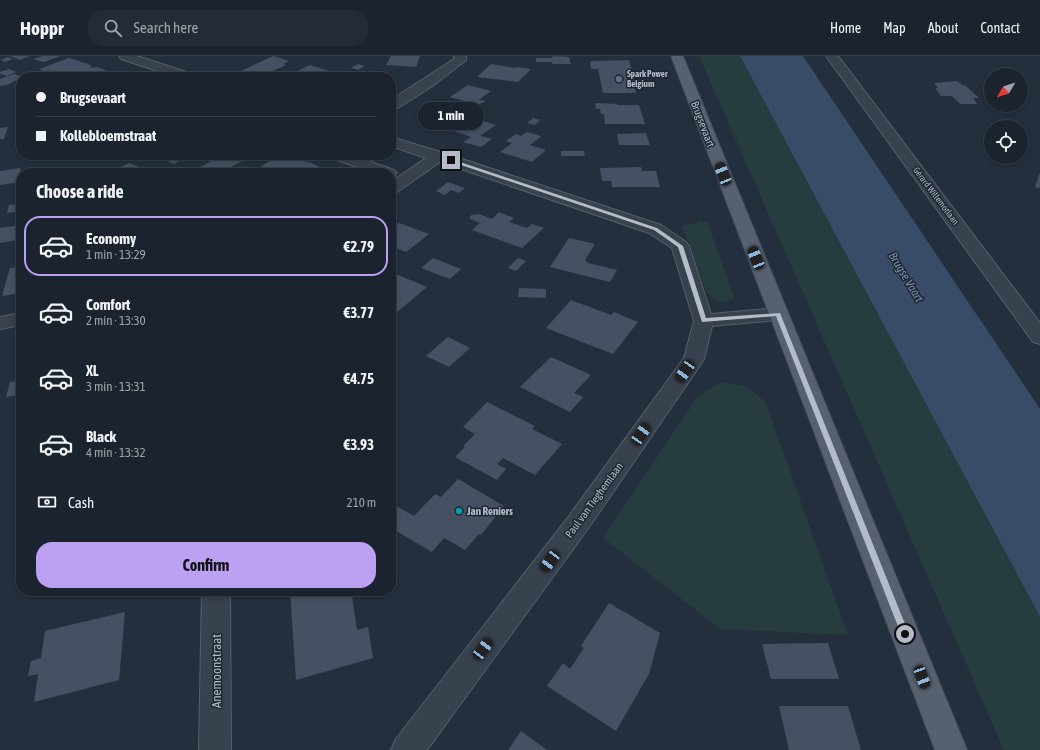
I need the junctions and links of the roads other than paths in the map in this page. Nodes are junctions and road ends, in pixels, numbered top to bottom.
1 (125, 56) edge
2 (460, 56) edge
3 (677, 56) edge
4 (832, 56) edge
5 (174, 72) edge
6 (396, 103) edge
7 (396, 143) edge
8 (439, 156) junction
9 (351, 160) edge
10 (374, 168) edge
11 (396, 175) edge
12 (778, 314) junction
13 (16, 320) edge
14 (704, 320) junction
15 (0, 323) edge
16 (1040, 337) edge
17 (216, 596) edge
18 (215, 750) edge
19 (407, 750) edge
20 (951, 750) edge

1 - 5 street
2 - 6 street
3 - 12 main road, Brugsevaart
4 - 16 street, Gérard Willemotlaan
7 - 8 street
8 - 11 street
8 - 14 street
9 - 10 street
12 - 14 street
12 - 20 main road, Brugsevaart
13 - 15 street
14 - 19 street, Paul van Tieghemlaan
17 - 18 street, Anemoonstraat

